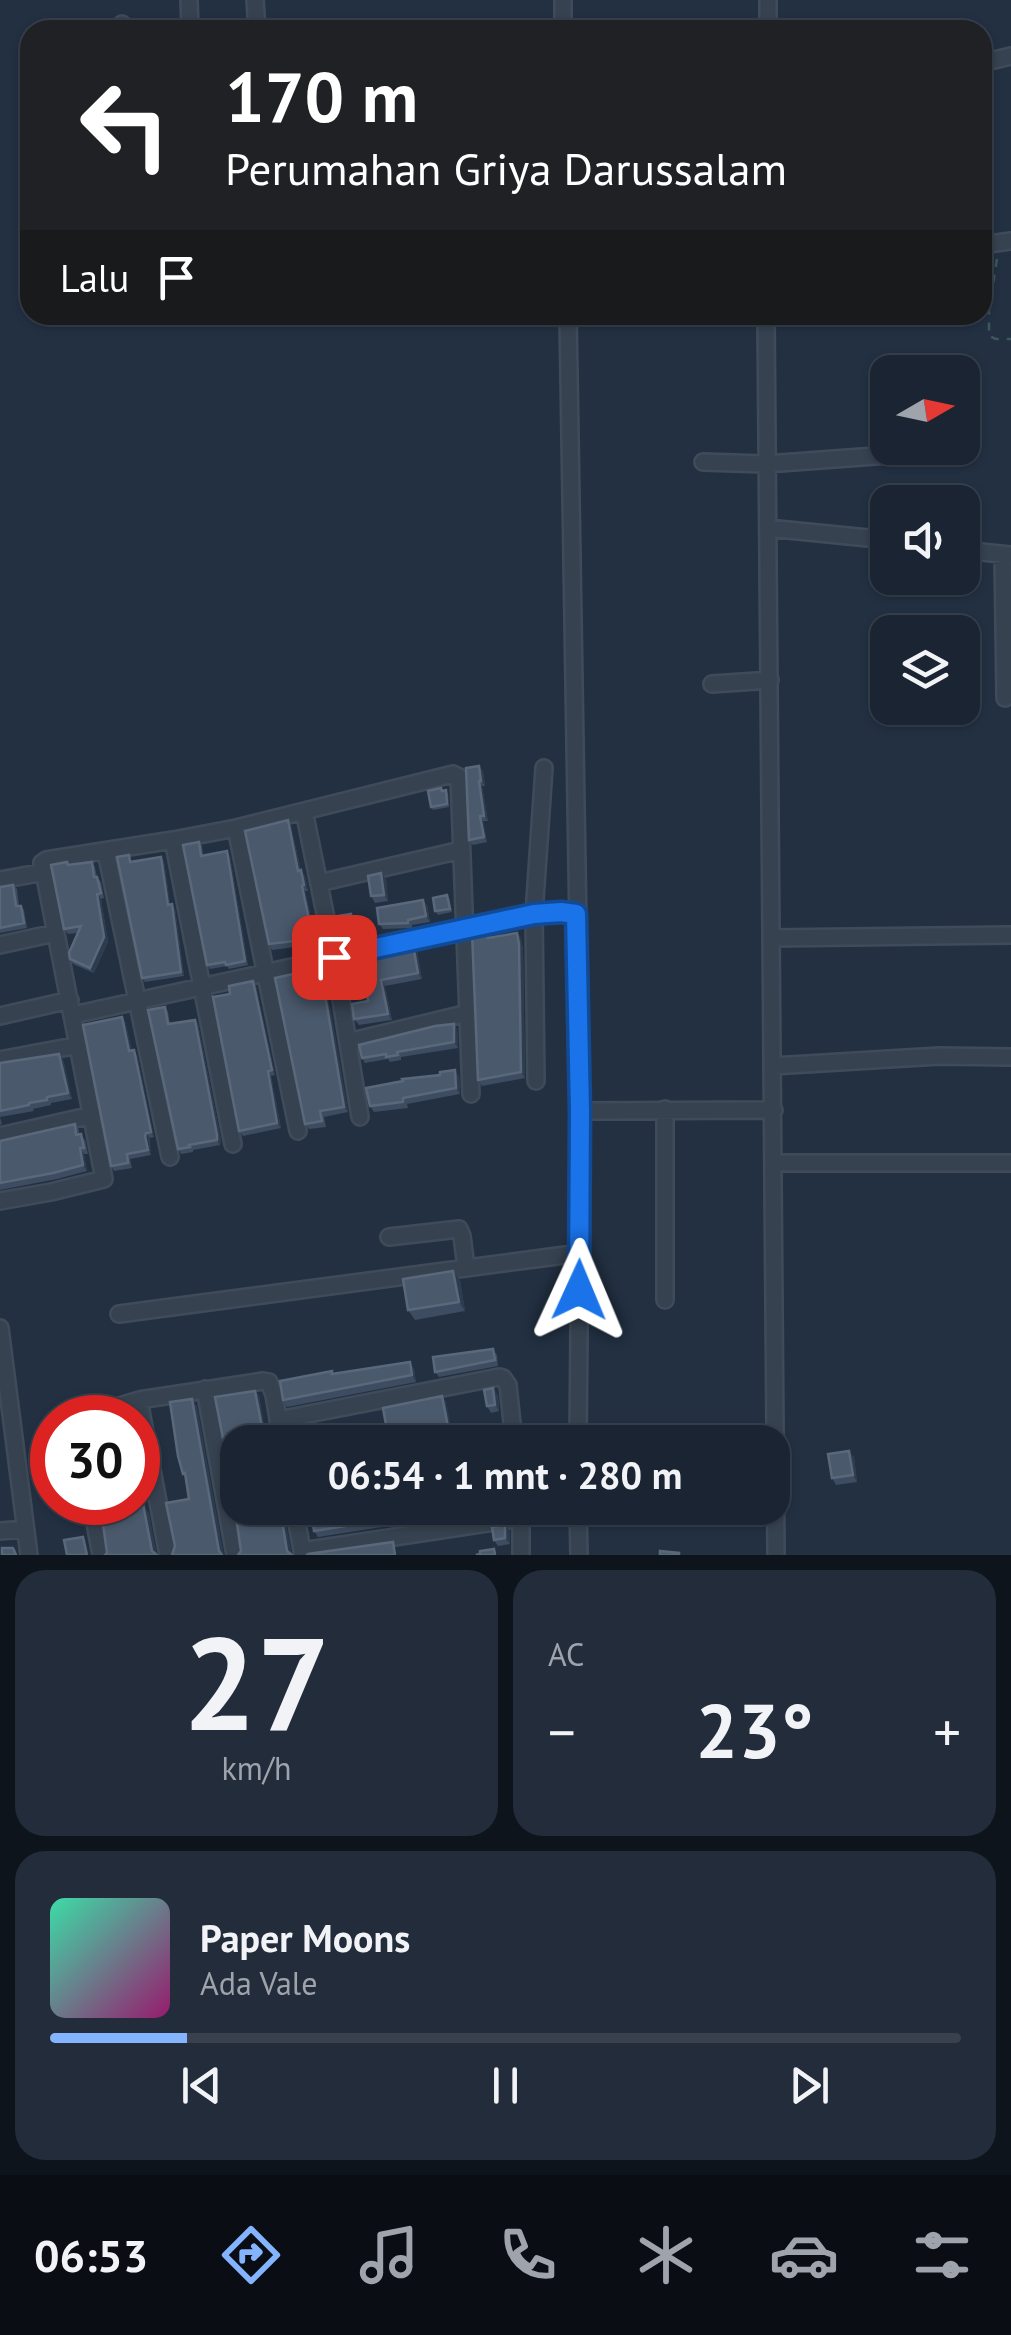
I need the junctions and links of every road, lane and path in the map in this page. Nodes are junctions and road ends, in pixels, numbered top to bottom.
1 (998, 243) edge
2 (992, 288) edge
3 (568, 325) edge
4 (766, 325) edge
5 (990, 325) edge
6 (1011, 339) edge
7 (870, 457) edge
8 (704, 462) dead end
9 (762, 463) junction
10 (768, 528) junction
11 (870, 538) edge
12 (980, 552) edge
13 (1007, 555) edge
14 (758, 681) junction
15 (712, 684) dead end
16 (1005, 698) dead end
17 (544, 768) dead end
18 (304, 811) junction
19 (236, 828) junction
20 (173, 840) junction
21 (462, 850) junction
22 (106, 852) junction
23 (44, 872) junction
24 (0, 880) edge
25 (319, 883) junction
26 (554, 913) junction
27 (464, 929) junction
28 (55, 934) junction
29 (1011, 935) edge
30 (772, 938) junction
31 (0, 944) edge
32 (334, 957) junction
33 (264, 972) junction
34 (202, 986) junction
35 (138, 1001) junction
36 (71, 1008) junction
37 (468, 1013) junction
38 (0, 1016) edge
39 (348, 1042) junction
40 (79, 1045) junction
41 (1011, 1057) edge
42 (0, 1060) edge
43 (773, 1066) junction
44 (536, 1081) dead end
45 (471, 1094) dead end
46 (665, 1109) junction
47 (761, 1110) junction
48 (580, 1111) junction
49 (92, 1115) junction
50 (360, 1116) dead end
51 (298, 1131) dead end
52 (0, 1136) edge
53 (232, 1144) dead end
54 (170, 1158) dead end
55 (1011, 1163) edge
56 (774, 1164) junction
57 (0, 1201) edge
58 (388, 1236) dead end
59 (580, 1252) junction
60 (466, 1268) junction
61 (666, 1300) dead end
62 (119, 1314) dead end
63 (0, 1328) edge
64 (204, 1389) junction
65 (160, 1396) edge
66 (278, 1420) junction
67 (279, 1425) edge
68 (512, 1425) edge
69 (578, 1425) edge
70 (774, 1425) edge
71 (160, 1512) edge
72 (96, 1525) edge
73 (297, 1525) edge
74 (455, 1525) edge
75 (520, 1525) edge
76 (578, 1525) edge
77 (775, 1525) edge
78 (24, 1529) junction
79 (0, 1531) edge
80 (303, 1553) edge
81 (29, 1555) edge
82 (101, 1555) edge
83 (168, 1555) edge
84 (235, 1555) edge
85 (521, 1555) edge
86 (579, 1555) edge
87 (776, 1555) edge

1 - 2 path
3 - 26 street
4 - 9 street
5 - 6 path
7 - 9 street
8 - 9 street
9 - 10 street
10 - 11 street
10 - 14 street
12 - 13 street
13 - 16 street
14 - 15 street
14 - 30 street
17 - 26 street
18 - 19 street
18 - 21 street
18 - 25 street
19 - 20 street
19 - 33 street
20 - 22 street
20 - 34 street
21 - 25 street
21 - 27 street
22 - 23 street
22 - 35 street
23 - 24 street
23 - 28 street
25 - 32 street
26 - 27 street
26 - 44 street
26 - 48 street
27 - 32 street
27 - 37 street
28 - 31 street
28 - 36 street
29 - 30 street
30 - 43 street
32 - 33 street
32 - 39 street
33 - 34 street
33 - 51 street
34 - 35 street
34 - 53 street
35 - 36 street
35 - 54 street
36 - 38 street
36 - 40 street
37 - 39 street
37 - 45 street
39 - 50 street
40 - 42 street
40 - 49 street
41 - 43 street
43 - 47 street
46 - 47 street
46 - 48 street
46 - 61 street
47 - 56 street
48 - 59 street
49 - 52 street
49 - 57 street
55 - 56 street
56 - 70 street
58 - 60 street
59 - 60 street
59 - 69 street
60 - 62 street
63 - 78 street
64 - 65 street
64 - 66 street
64 - 84 street
66 - 67 street
66 - 68 street
71 - 83 street
72 - 82 street
73 - 80 street
74 - 80 street
75 - 85 street
76 - 86 street
77 - 87 street
78 - 79 street
78 - 81 street

